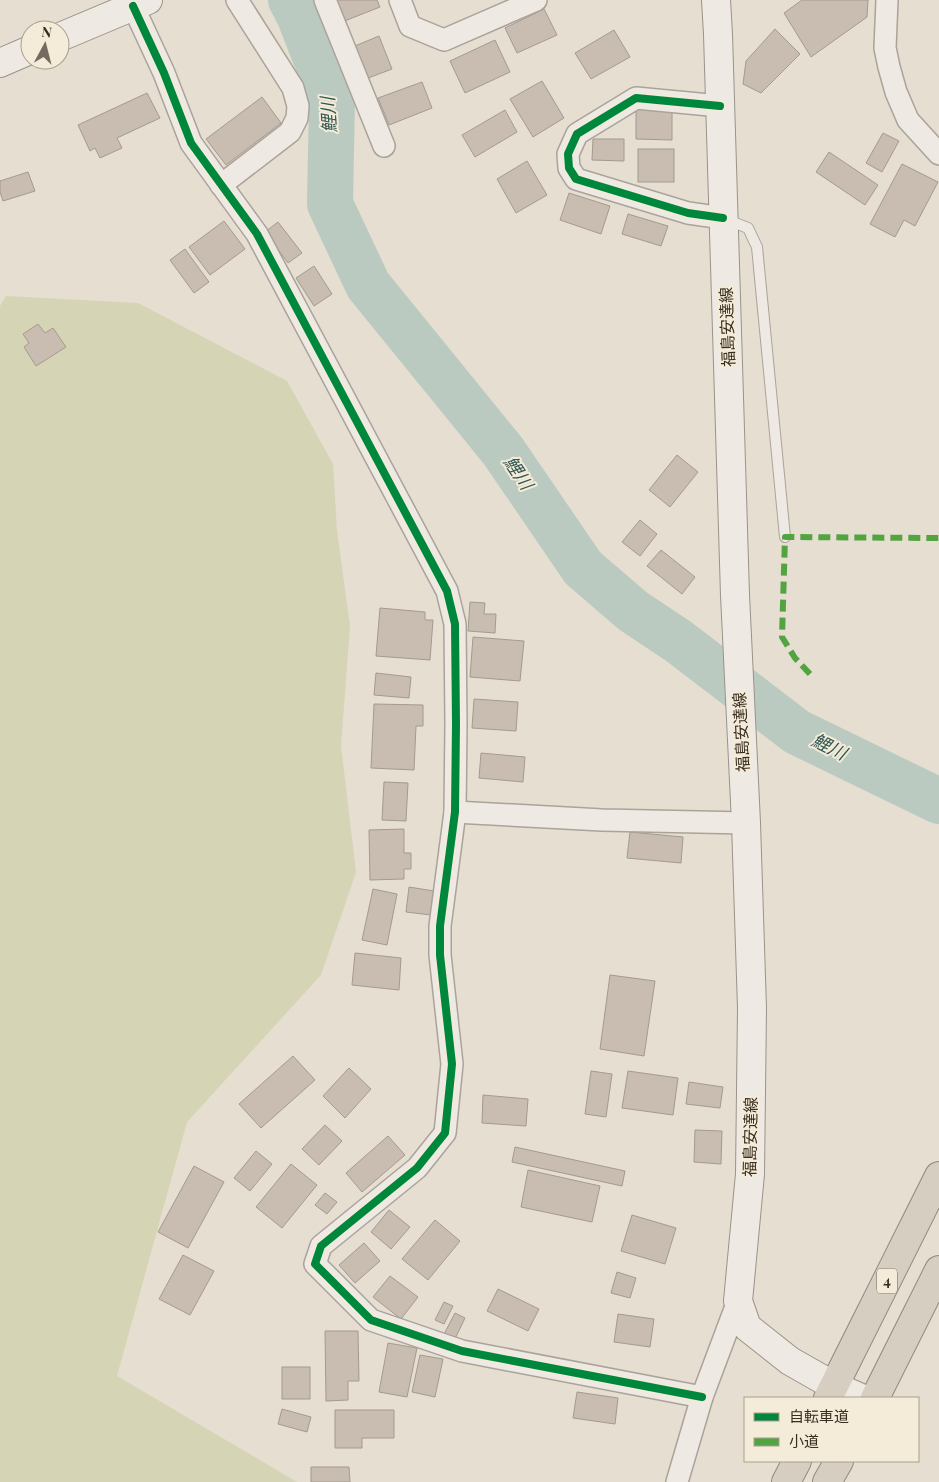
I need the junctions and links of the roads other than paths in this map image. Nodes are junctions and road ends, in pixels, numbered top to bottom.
1 (237, 0) edge
2 (325, 0) edge
3 (400, 0) edge
4 (536, 0) edge
5 (716, 0) edge
6 (886, 0) edge
7 (141, 3) edge
8 (70, 33) edge
9 (20, 54) edge
10 (0, 63) edge
11 (720, 106) junction
12 (931, 133) edge
13 (384, 146) dead end
14 (939, 154) edge
15 (221, 185) junction
16 (723, 218) junction
17 (785, 537) dead end
18 (455, 812) junction
19 (746, 823) junction
20 (939, 1176) edge
21 (939, 1270) edge
22 (738, 1301) junction
23 (831, 1392) edge
24 (702, 1397) junction
25 (856, 1397) edge
26 (875, 1397) edge
27 (796, 1462) edge
28 (838, 1462) edge
29 (677, 1482) edge
30 (786, 1482) edge
31 (827, 1482) edge

1 - 15 street
2 - 13 street
3 - 4 street
5 - 11 main road, 福島安達線
6 - 12 street
7 - 8 main road
7 - 15 street
9 - 10 main road
11 - 16 main road, 福島安達線
11 - 16 street
12 - 14 street
15 - 18 street
16 - 17 lane
16 - 19 main road, 福島安達線
18 - 19 street
18 - 24 street
19 - 22 main road, 福島安達線
20 - 23 highway, 4
21 - 26 highway
22 - 23 main road, 福島安達線
22 - 24 street
23 - 25 main road, 福島安達線
24 - 29 street
27 - 30 highway
28 - 31 highway

